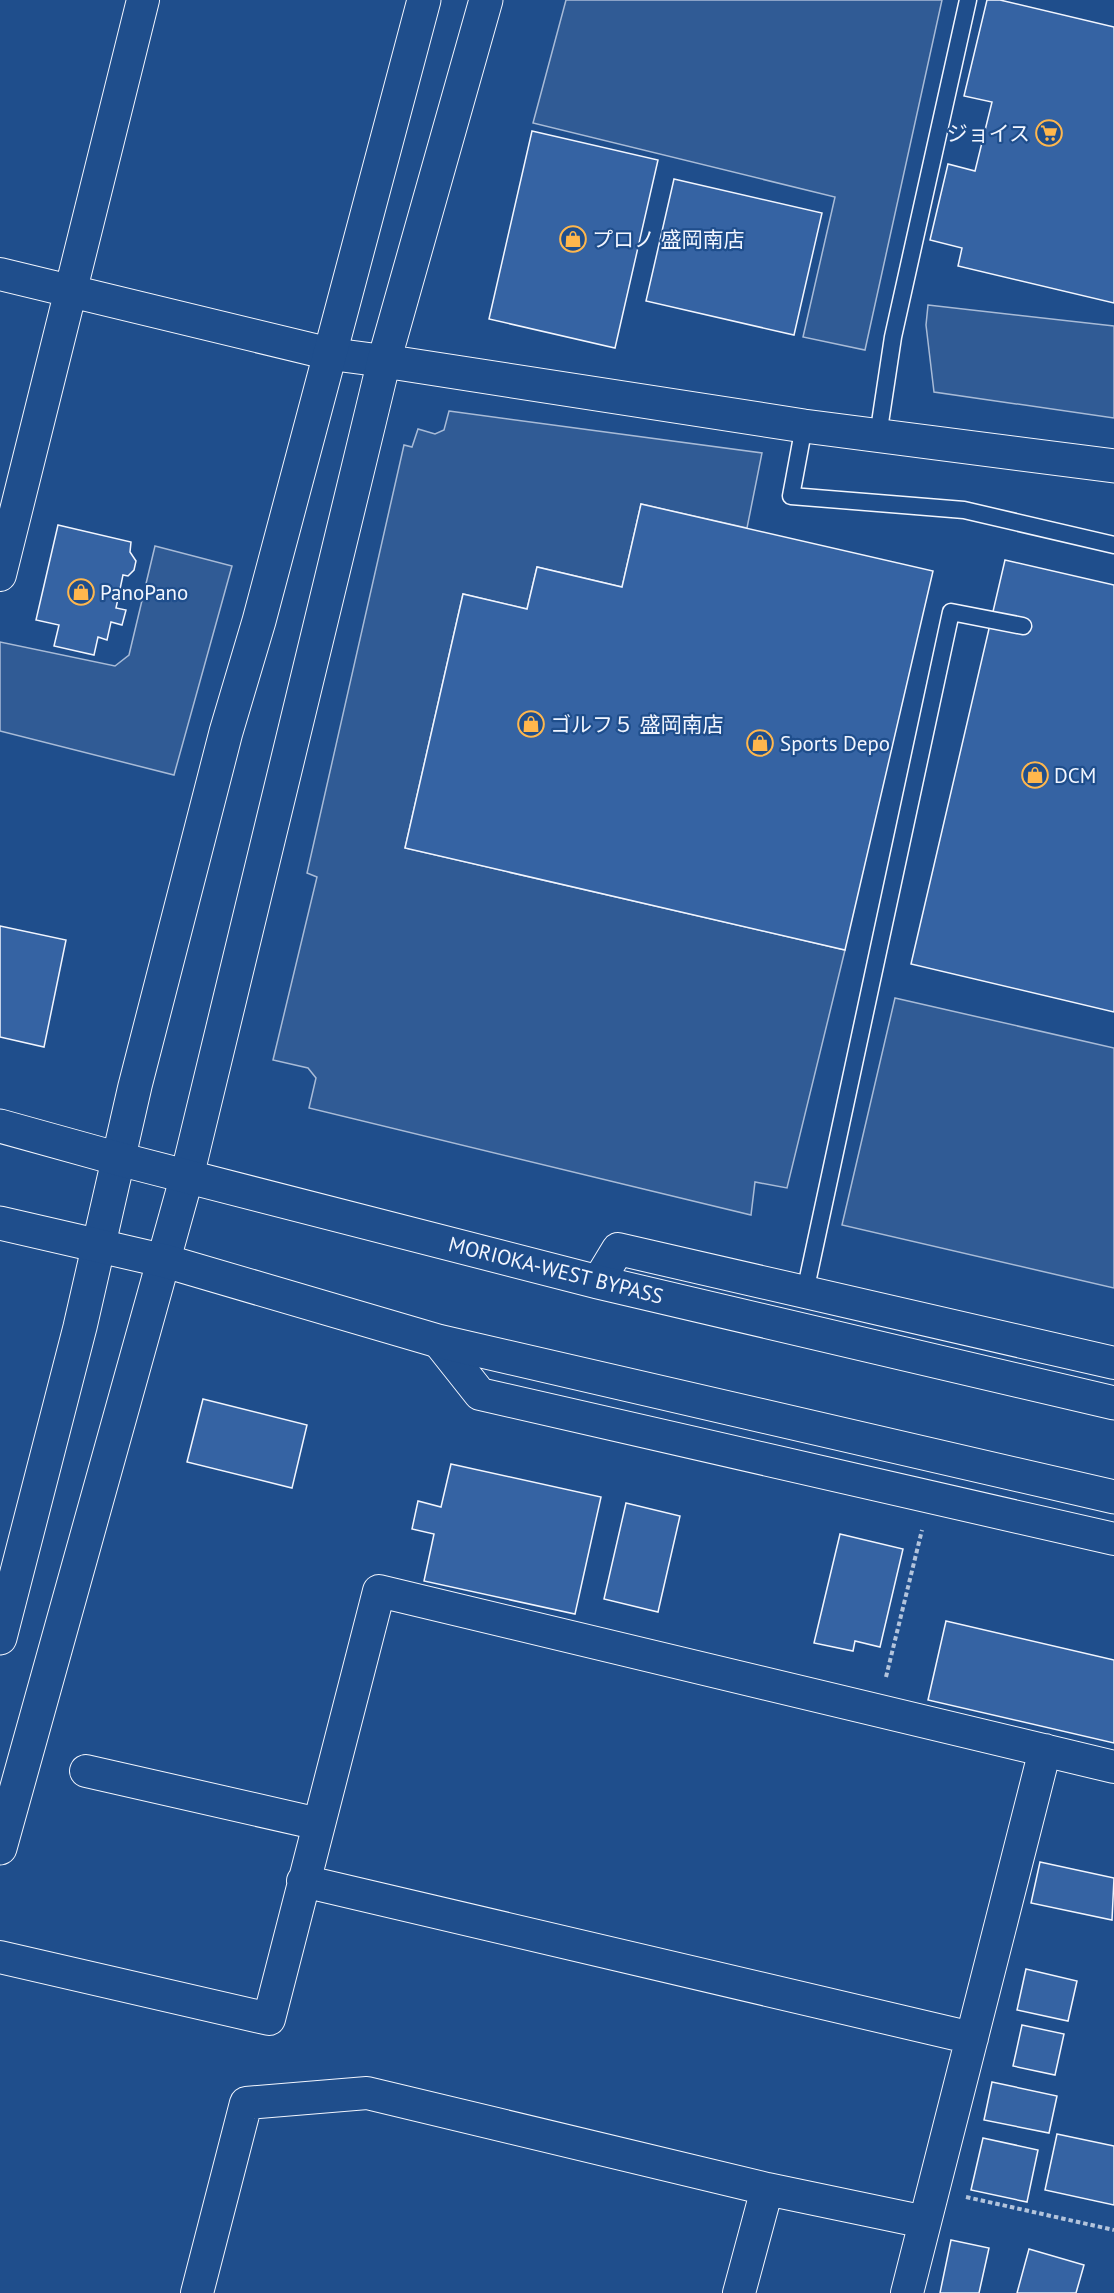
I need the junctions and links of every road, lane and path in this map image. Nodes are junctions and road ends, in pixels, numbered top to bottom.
1 (143, 0) edge
2 (424, 0) edge
3 (486, 0) edge
4 (968, 0) edge
5 (0, 274) edge
6 (71, 292) junction
7 (331, 354) junction
8 (384, 361) junction
9 (804, 426) junction
10 (878, 436) junction
11 (1114, 466) edge
12 (1114, 545) edge
13 (0, 575) edge
14 (1023, 626) dead end
15 (0, 1126) edge
16 (118, 1159) junction
17 (187, 1176) junction
18 (0, 1223) edge
19 (97, 1246) junction
20 (165, 1261) junction
21 (598, 1282) junction
22 (805, 1292) junction
23 (438, 1341) junction
24 (1114, 1363) edge
25 (1114, 1403) edge
26 (1114, 1497) edge
27 (922, 1526) dead end
28 (1114, 1539) edge
29 (0, 1638) edge
30 (878, 1710) junction
31 (1046, 1750) junction
32 (1114, 1767) edge
33 (86, 1771) dead end
34 (319, 1824) junction
35 (0, 1848) edge
36 (303, 1881) junction
37 (0, 1957) edge
38 (972, 2038) junction
39 (767, 2189) junction
40 (933, 2190) junction
41 (925, 2222) junction
42 (1114, 2230) edge
43 (197, 2293) edge
44 (738, 2293) edge
45 (907, 2293) edge

1 - 6 street
2 - 7 main road
3 - 8 main road
4 - 10 lane
5 - 6 street
6 - 7 street
6 - 13 street
7 - 8 street
7 - 16 main road
8 - 9 main road
8 - 17 main road
9 - 10 main road
9 - 12 lane
10 - 11 main road
14 - 22 lane
15 - 16 main road, MORIOKA-WEST BYPASS
16 - 17 main road, MORIOKA-WEST BYPASS
16 - 19 main road
17 - 20 main road
17 - 21 main road, MORIOKA-WEST BYPASS
18 - 19 main road
19 - 20 main road
19 - 29 main road
20 - 23 main road
20 - 35 main road
21 - 22 street
21 - 25 main road, MORIOKA-WEST BYPASS
22 - 24 street
23 - 26 main road
23 - 28 street
27 - 30 path
30 - 31 street
30 - 34 street
31 - 32 street
31 - 38 street
33 - 34 street
34 - 36 street
36 - 37 street
36 - 38 street
38 - 40 street
39 - 41 street
39 - 43 street
39 - 44 street
40 - 41 street
40 - 42 path
41 - 45 street

